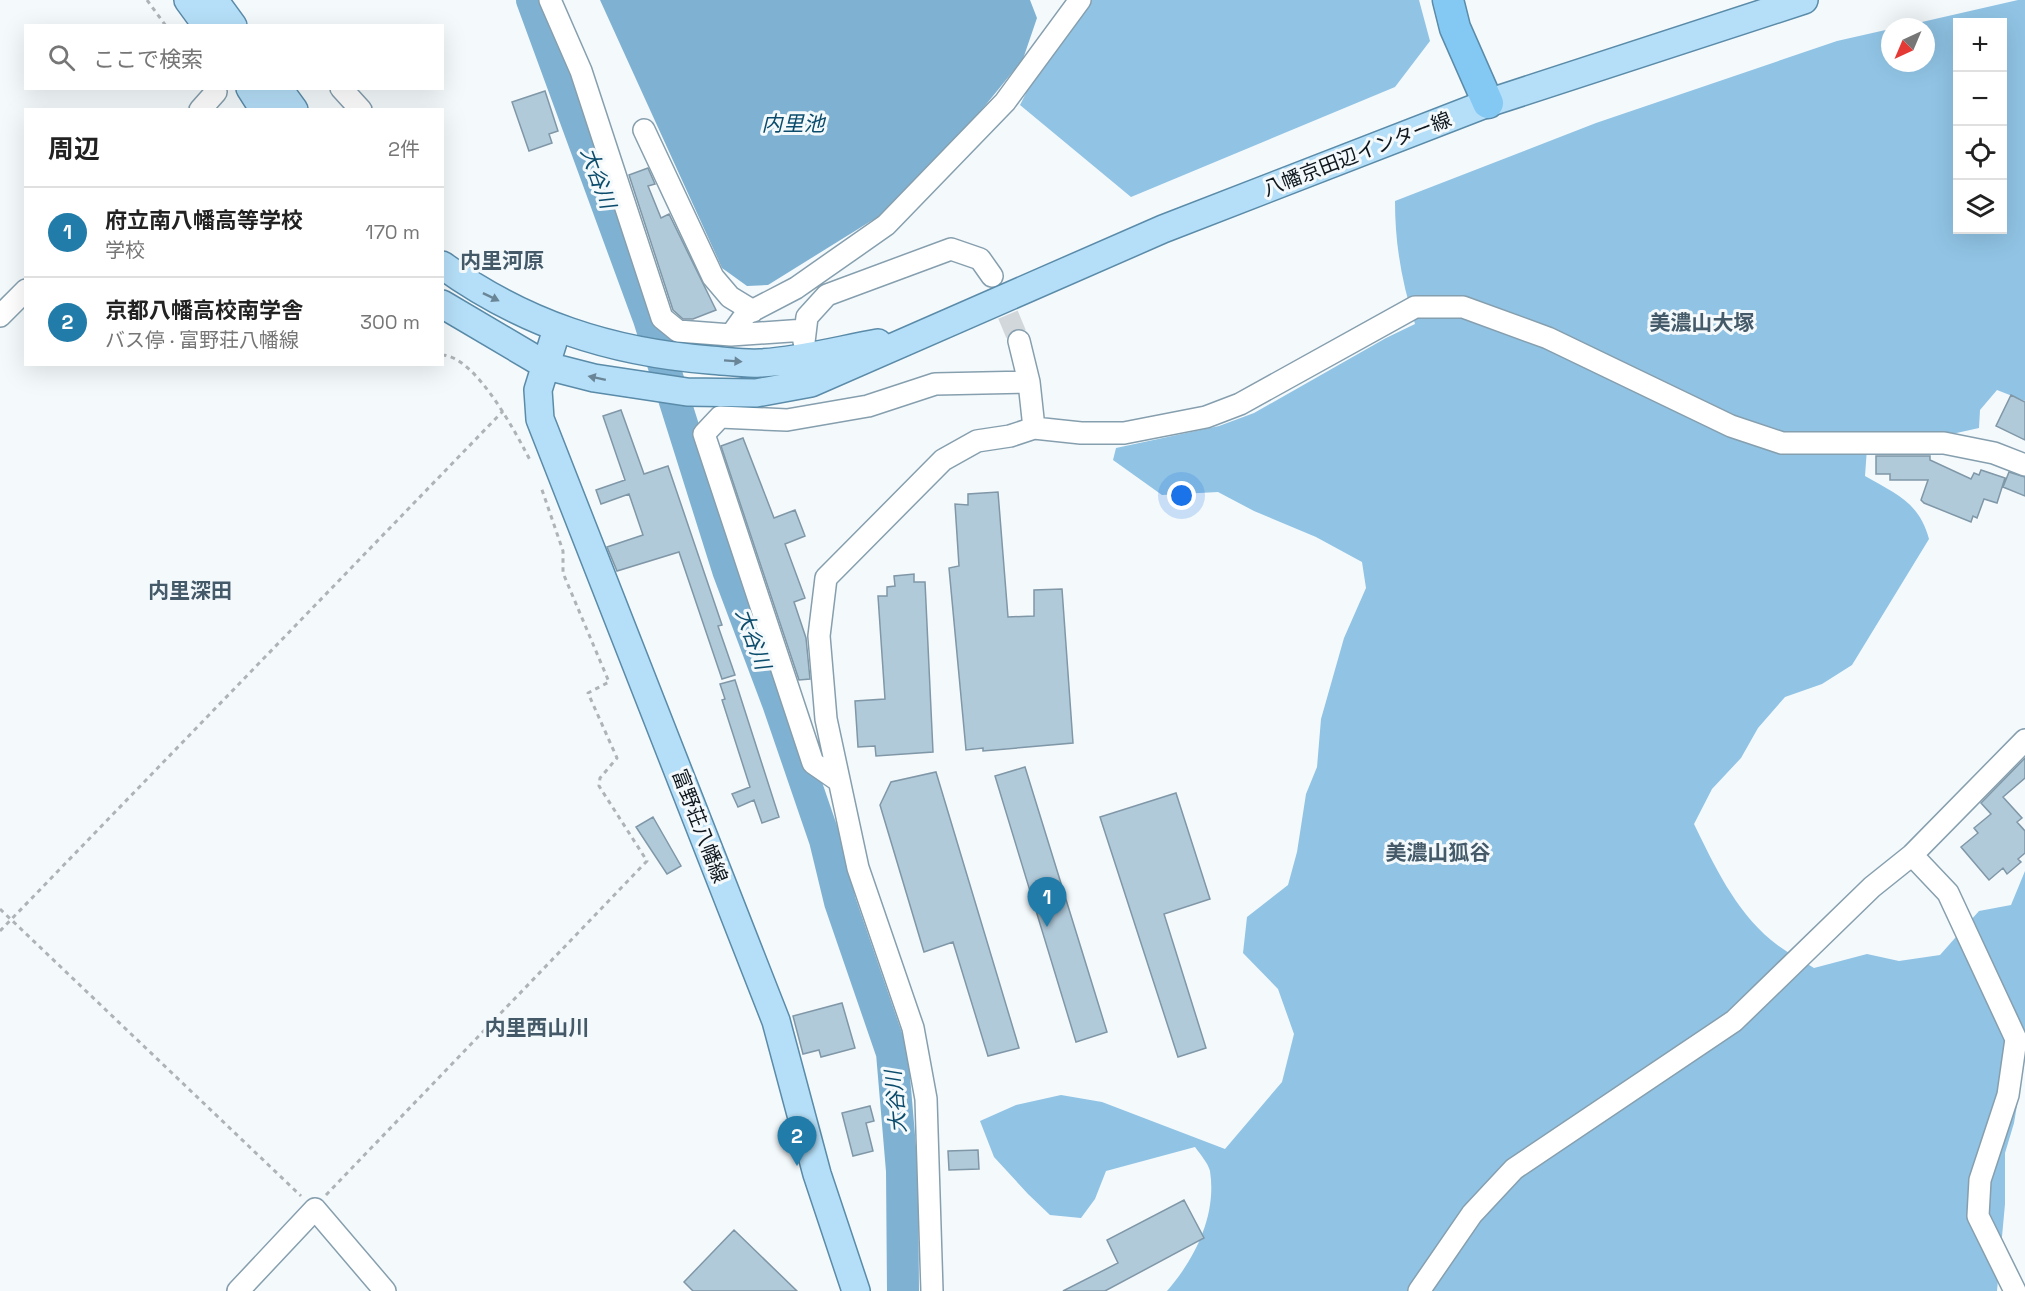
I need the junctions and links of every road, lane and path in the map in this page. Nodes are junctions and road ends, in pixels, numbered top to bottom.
1 (147, 0) edge
2 (188, 0) edge
3 (214, 0) edge
4 (550, 0) edge
5 (1080, 0) edge
6 (1448, 0) edge
7 (1464, 0) edge
8 (1804, 0) edge
9 (165, 24) edge
10 (206, 24) edge
11 (232, 24) edge
12 (251, 90) edge
13 (279, 90) edge
14 (343, 90) edge
15 (216, 92) dead end
16 (1488, 103) junction
17 (202, 108) edge
18 (263, 108) edge
19 (293, 108) edge
20 (359, 108) edge
21 (644, 130) dead end
22 (444, 266) edge
23 (992, 276) tunnel mouth
24 (24, 292) edge
25 (444, 305) edge
26 (753, 311) junction
27 (0, 316) edge
28 (557, 329) junction
29 (731, 335) junction
30 (921, 335) junction
31 (1019, 341) tunnel mouth
32 (805, 343) junction
33 (444, 355) edge
34 (547, 366) junction
35 (1029, 382) junction
36 (811, 383) junction
37 (503, 411) junction
38 (1034, 428) junction
39 (2025, 465) edge
40 (534, 466) dead end
41 (537, 477) dead end
42 (2025, 740) edge
43 (839, 781) junction
44 (1912, 855) junction
45 (0, 909) edge
46 (11, 920) junction
47 (0, 931) edge
48 (315, 1209) junction
49 (238, 1291) edge
50 (384, 1291) edge
51 (856, 1291) edge
52 (932, 1291) edge
53 (1419, 1291) edge
54 (2015, 1291) edge

1 - 9 path
2 - 10 main road
3 - 11 main road
4 - 29 street
5 - 26 street
6 - 16 highway
7 - 16 highway
8 - 16 main road, 八幡京田辺インター線
12 - 18 main road
13 - 19 main road
14 - 20 street
15 - 17 street
16 - 30 main road, 八幡京田辺インター線
21 - 26 street
22 -> 28 main road
23 - 32 street
24 - 27 street
25 - 34 main road
26 - 29 street
28 -> 32 main road, 八幡京田辺インター線
28 - 34 main road, 富野荘八幡線
29 - 32 street
30 - 32 main road, 八幡京田辺インター線
30 - 36 main road, 八幡京田辺インター線
31 - 35 street
32 - 36 street
33 - 37 path
36 -> 34 main road, 八幡京田辺インター線
34 - 51 main road, 富野荘八幡線
35 - 38 street
35 - 43 street
37 - 40 path
37 - 46 path
38 - 39 street
38 - 43 street
41 - 48 path
42 - 44 street
43 - 52 street
44 - 53 street
44 - 54 street
45 - 46 path
46 - 47 path
46 - 48 path
48 - 49 street
48 - 50 street

